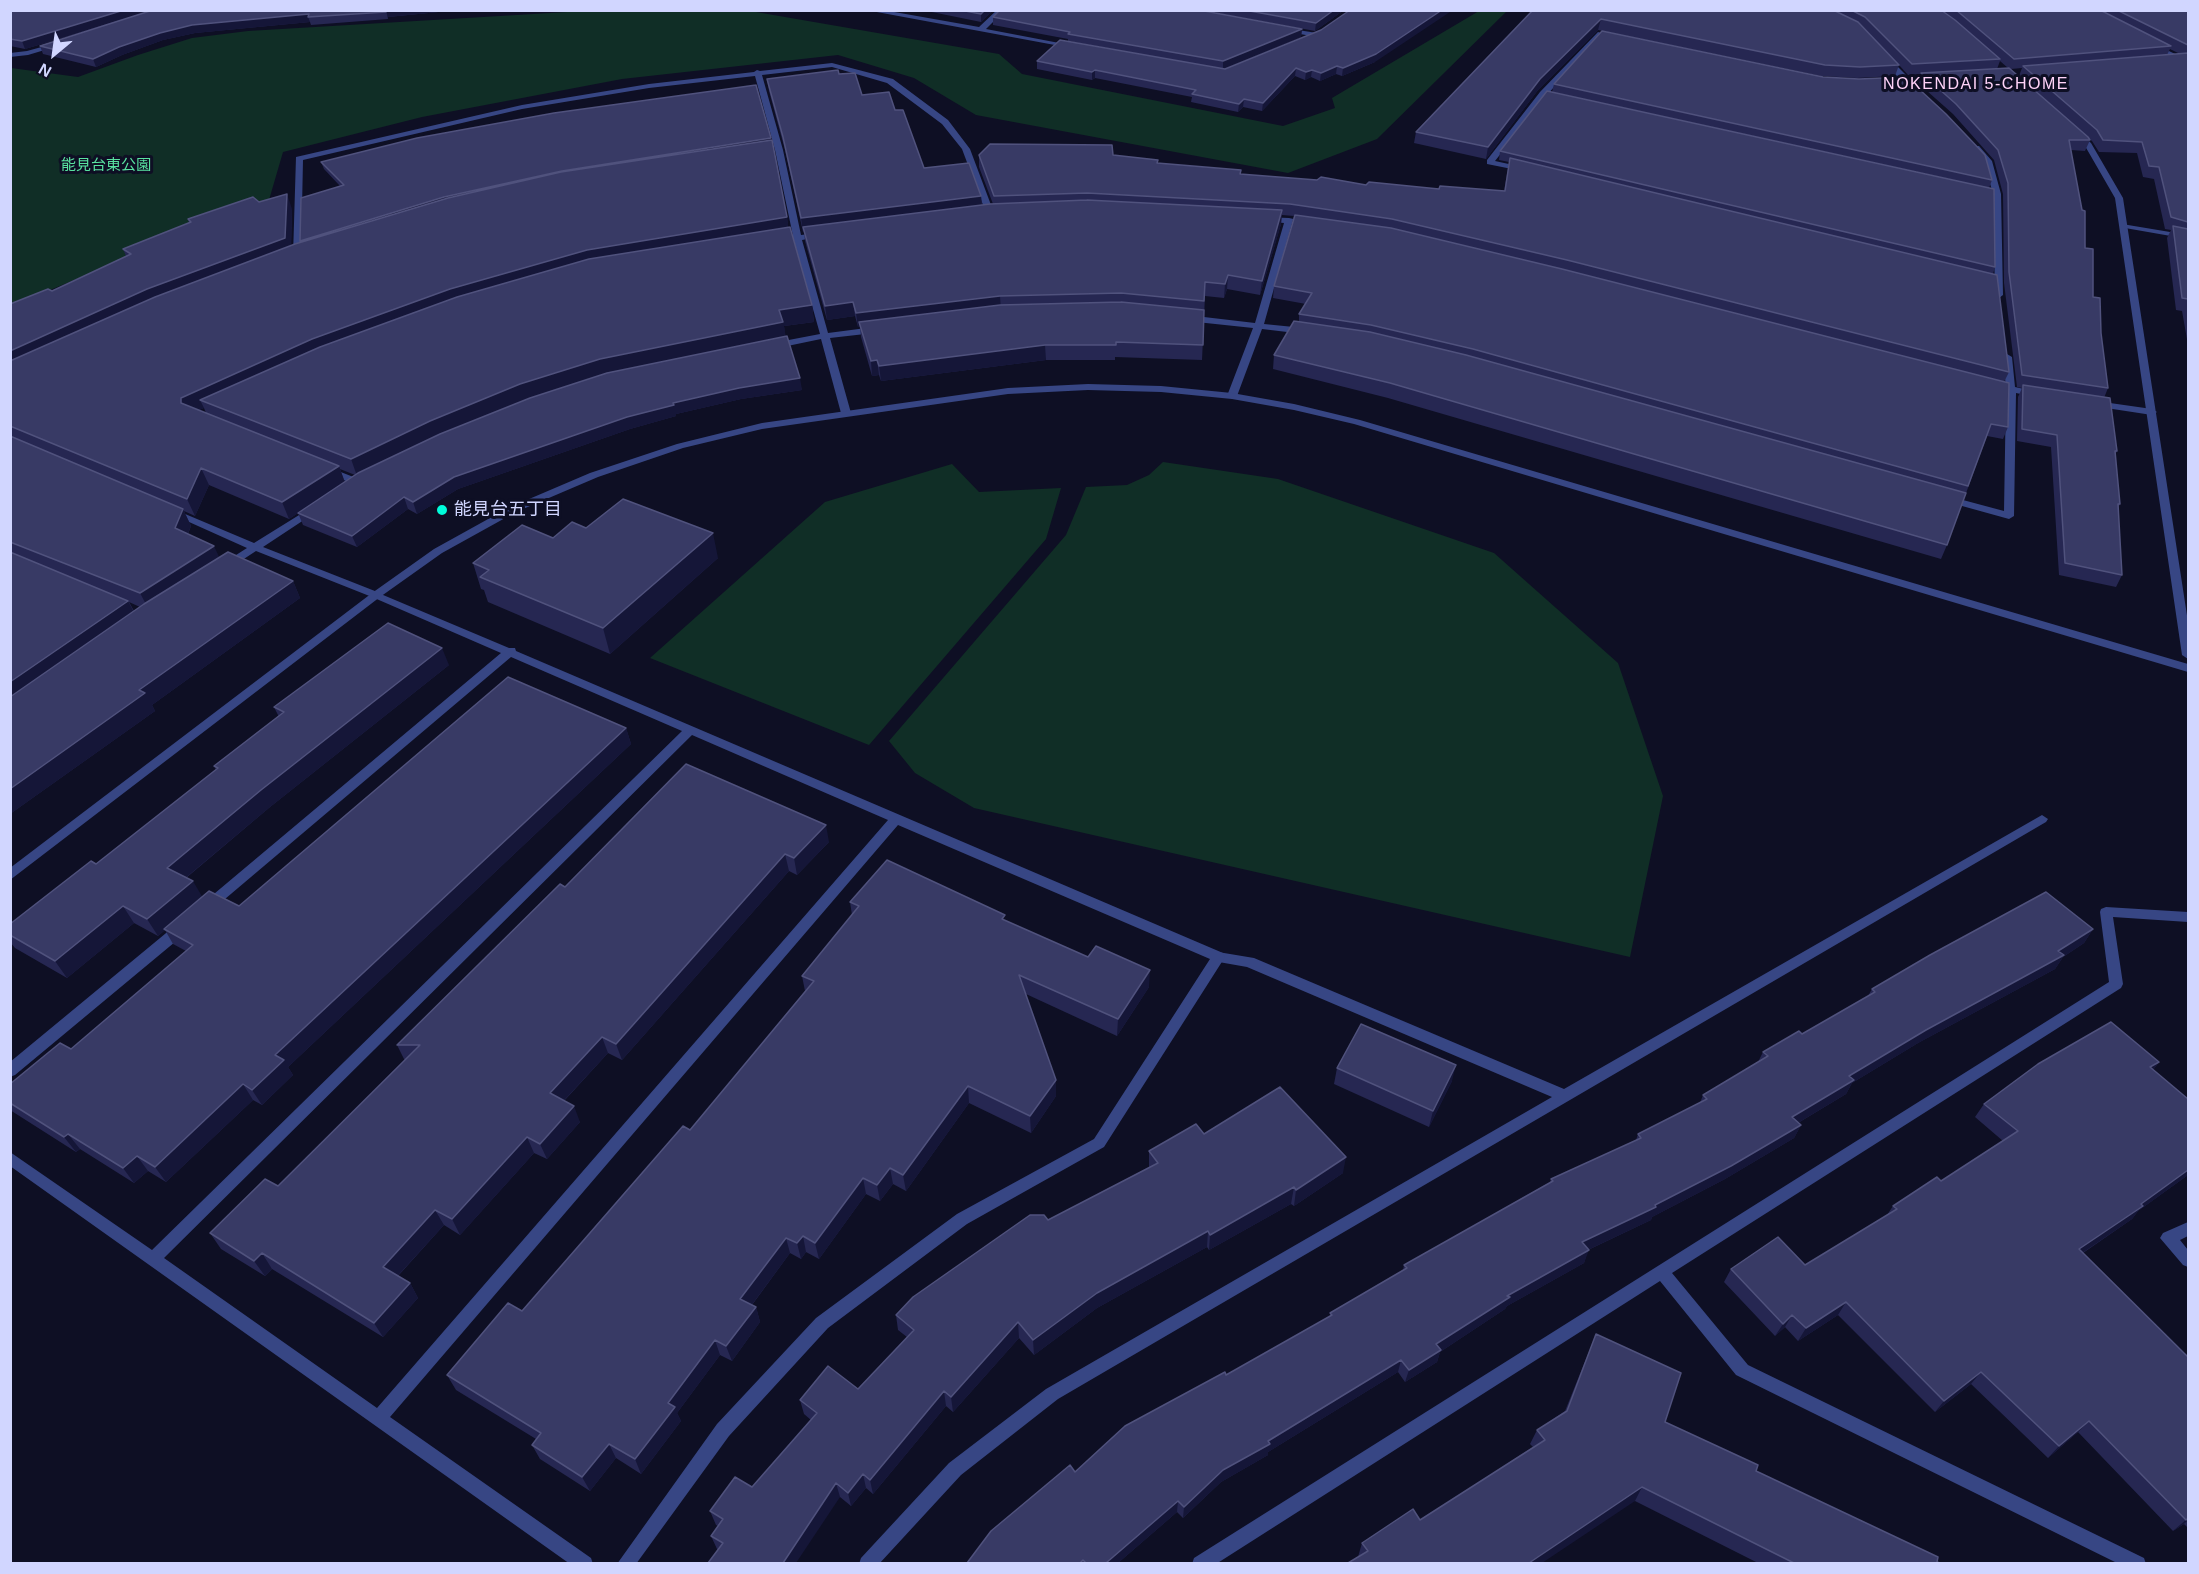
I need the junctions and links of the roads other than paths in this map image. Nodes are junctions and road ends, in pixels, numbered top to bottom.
1 (869, 10) edge
2 (1002, 10) edge
3 (1272, 28) edge
4 (1326, 29) edge
5 (980, 30) junction
6 (1317, 35) junction
7 (1620, 39) edge
8 (2142, 40) edge
9 (60, 44) edge
10 (1296, 44) edge
11 (1084, 48) edge
12 (10, 55) edge
13 (1881, 55) edge
14 (2186, 61) edge
15 (2159, 62) edge
16 (757, 72) junction
17 (1905, 79) junction
18 (1916, 79) edge
19 (1893, 80) edge
20 (1543, 94) junction
21 (1922, 95) edge
22 (1554, 96) edge
23 (2070, 129) edge
24 (1972, 144) edge
25 (779, 150) junction
26 (767, 152) edge
27 (1536, 173) edge
28 (1985, 192) edge
29 (1997, 194) junction
30 (990, 213) junction
31 (1001, 213) edge
32 (979, 215) edge
33 (1255, 218) edge
34 (1289, 220) junction
35 (1323, 225) edge
36 (2125, 226) junction
37 (831, 233) edge
38 (797, 237) junction
39 (2188, 237) edge
40 (774, 241) edge
41 (308, 253) edge
42 (297, 256) junction
43 (286, 260) edge
44 (1986, 280) edge
45 (1998, 283) junction
46 (2000, 304) edge
47 (1179, 317) edge
48 (1259, 325) junction
49 (883, 329) edge
50 (1314, 333) edge
51 (824, 336) junction
52 (758, 348) edge
53 (2005, 348) edge
54 (1988, 385) edge
55 (2011, 391) junction
56 (1232, 396) junction
57 (2046, 396) edge
58 (2080, 401) edge
59 (2152, 412) junction
60 (846, 413) junction
61 (314, 464) edge
62 (378, 472) edge
63 (1940, 496) edge
64 (159, 506) edge
65 (320, 506) edge
66 (254, 548) junction
67 (217, 573) edge
68 (376, 595) junction
69 (511, 651) junction
70 (2188, 655) edge
71 (2188, 668) edge
72 (691, 729) junction
73 (897, 818) junction
74 (2042, 819) dead end
75 (10, 875) edge
76 (2188, 917) edge
77 (1218, 957) junction
78 (10, 1071) edge
79 (1565, 1096) junction
80 (10, 1158) edge
81 (2188, 1229) edge
82 (153, 1259) junction
83 (2188, 1260) edge
84 (1661, 1271) junction
85 (379, 1418) junction
86 (585, 1563) edge
87 (625, 1563) edge
88 (867, 1563) edge
89 (1200, 1563) edge
90 (2138, 1563) edge

1 - 5 street
2 - 5 street
3 - 6 street
4 - 6 street
5 - 11 street
6 - 10 street
7 - 20 street
8 - 14 street
9 - 12 street
13 - 17 street
14 - 15 street
16 - 25 street
16 - 30 street
16 - 42 street
17 - 18 street
17 - 19 street
17 - 21 street
20 - 22 street
20 - 27 street
23 - 36 street
24 - 29 street
25 - 26 street
25 - 38 street
28 - 29 street
29 - 45 street
30 - 31 street
30 - 32 street
33 - 34 street
34 - 35 street
34 - 48 street
36 - 39 street
36 - 59 street
37 - 38 street
38 - 40 street
38 - 51 street
41 - 42 street
42 - 43 street
44 - 45 street
45 - 46 street
47 - 48 street
48 - 50 street
48 - 56 street
49 - 51 street
51 - 52 street
51 - 60 street
53 - 55 street
54 - 55 street
55 - 57 street
55 - 63 street
56 - 60 street
56 - 71 street
58 - 59 street
59 - 70 street
60 - 68 street
61 - 62 street
64 - 66 street
65 - 66 street
66 - 67 street
66 - 68 street
68 - 69 street
68 - 75 street
69 - 72 street
69 - 78 street
72 - 73 street
72 - 82 street
73 - 77 street
73 - 85 street
74 - 79 street
76 - 84 street
77 - 79 street
77 - 87 street
79 - 88 street
80 - 82 street
81 - 83 street
82 - 85 street
84 - 89 street
84 - 90 street
85 - 86 street

